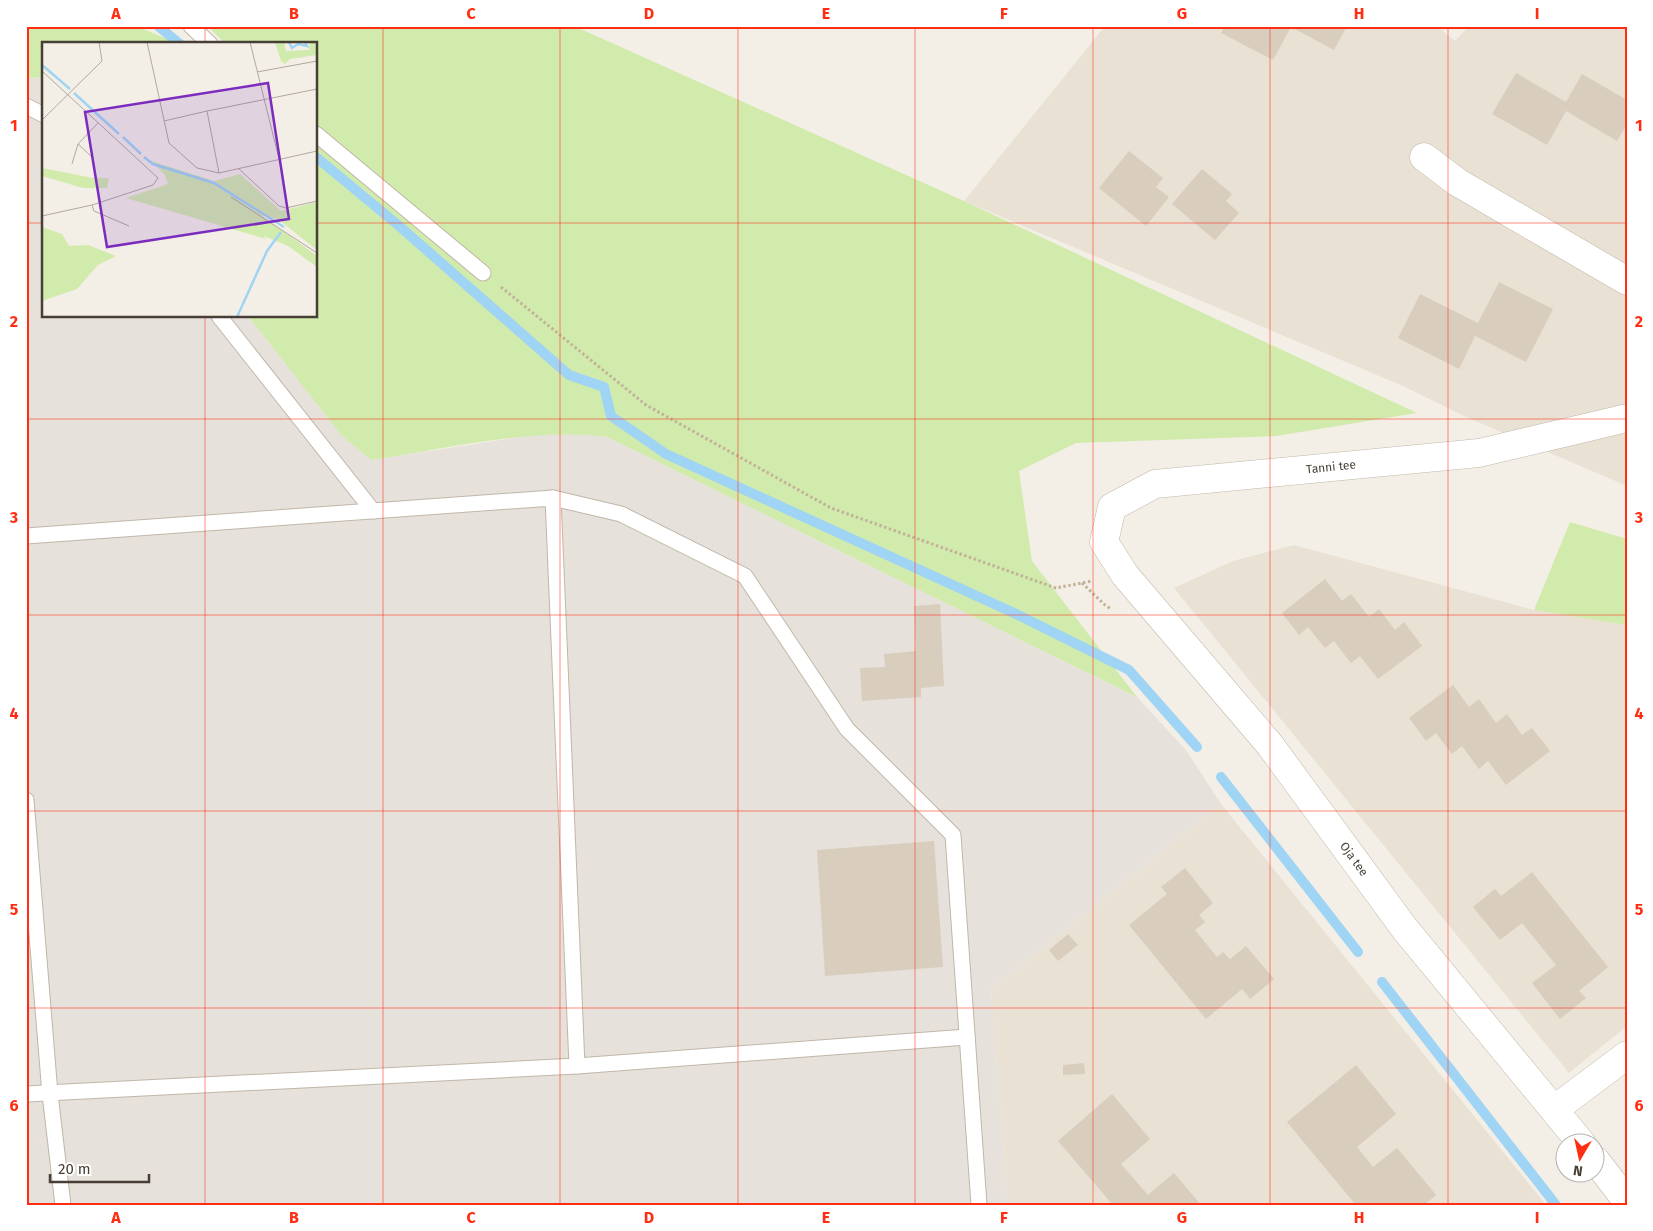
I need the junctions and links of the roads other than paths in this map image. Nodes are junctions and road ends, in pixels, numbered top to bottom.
1 (190, 26) edge
2 (208, 42) edge
3 (26, 106) edge
4 (42, 114) edge
5 (318, 136) edge
6 (1424, 157) dead end
7 (483, 273) road end
8 (1627, 281) edge
9 (221, 318) edge
10 (1627, 418) edge
11 (553, 498) junction
12 (373, 510) junction
13 (26, 536) edge
14 (1125, 575) joint
15 (26, 800) edge
16 (967, 1037) junction
17 (1627, 1055) edge
18 (577, 1066) junction
19 (26, 1094) edge
20 (50, 1094) junction
21 (1555, 1109) junction
22 (1574, 1134) edge
23 (1606, 1174) edge
24 (1627, 1201) edge
25 (63, 1205) edge
26 (979, 1205) edge

1 - 2 lane
3 - 4 lane
5 - 7 lane
6 - 8 street
9 - 12 lane
10 - 14 street, Tanni tee
11 - 12 lane
11 - 16 lane
11 - 18 lane
12 - 13 lane
14 - 21 street, Oja tee
15 - 20 lane
16 - 18 lane
16 - 26 lane
17 - 21 street
18 - 20 lane
19 - 20 lane
20 - 25 lane
21 - 22 street, Oja tee
23 - 24 street

